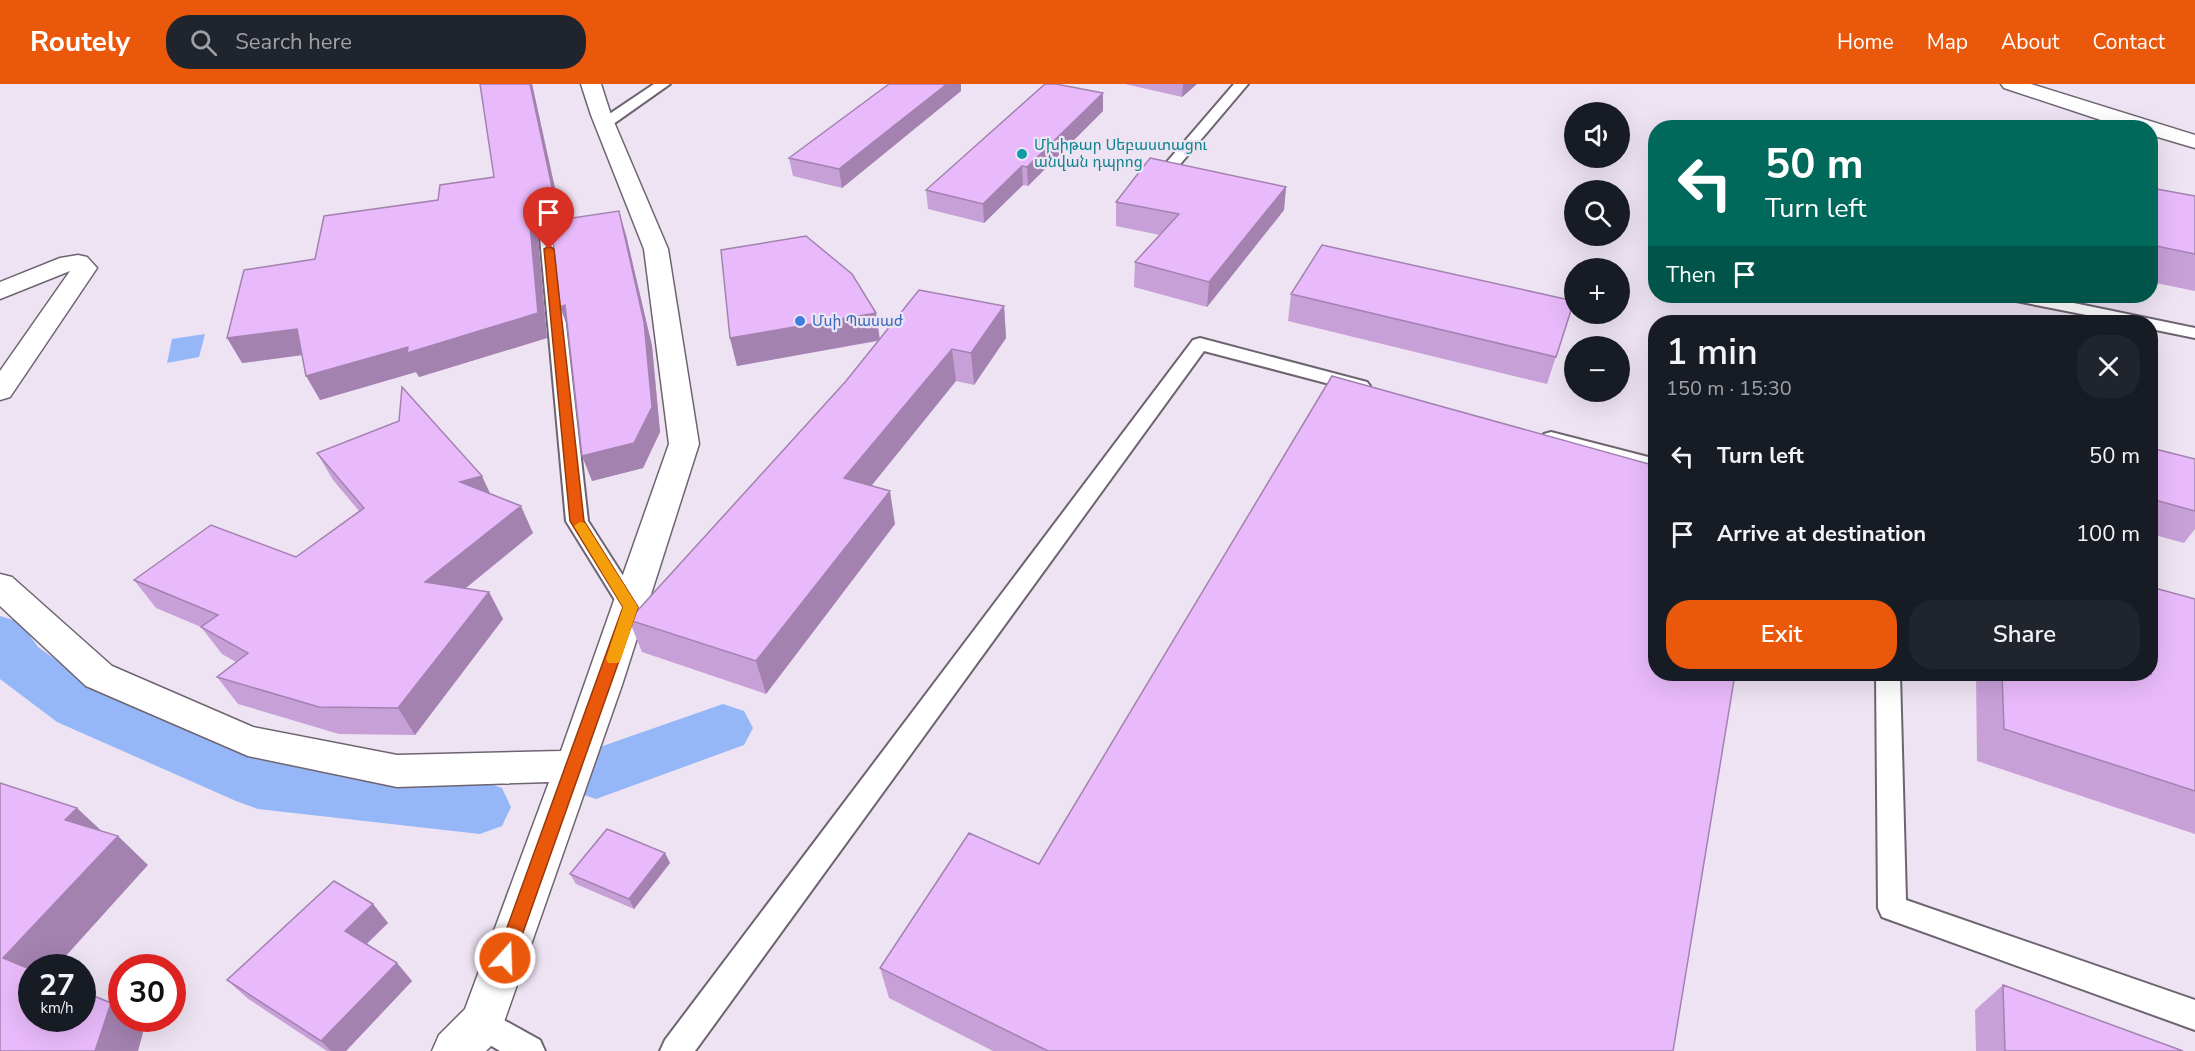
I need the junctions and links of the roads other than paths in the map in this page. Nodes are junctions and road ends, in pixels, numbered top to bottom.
1 (591, 84) edge
2 (663, 84) edge
3 (1241, 84) edge
4 (2011, 84) edge
5 (2125, 120) edge
6 (604, 124) junction
7 (2158, 130) edge
8 (2195, 142) edge
9 (1171, 166) edge
10 (547, 226) edge
11 (0, 291) edge
12 (2051, 303) edge
13 (2110, 315) edge
14 (2158, 325) edge
15 (2195, 333) edge
16 (0, 391) edge
17 (1383, 393) edge
18 (1531, 432) edge
19 (1648, 464) edge
20 (0, 586) edge
21 (631, 607) junction
22 (1888, 681) edge
23 (574, 766) junction
24 (2195, 1015) edge
25 (469, 1037) edge
26 (529, 1051) edge
27 (676, 1051) edge

1 - 6 street
2 - 6 lane
3 - 9 lane
4 - 5 street
6 - 21 street
7 - 8 street
10 - 21 lane
11 - 16 street
12 - 13 lane
14 - 15 lane
17 - 27 lane
18 - 19 lane
20 - 23 street
21 - 23 street
22 - 24 lane
23 - 25 street
25 - 26 lane

